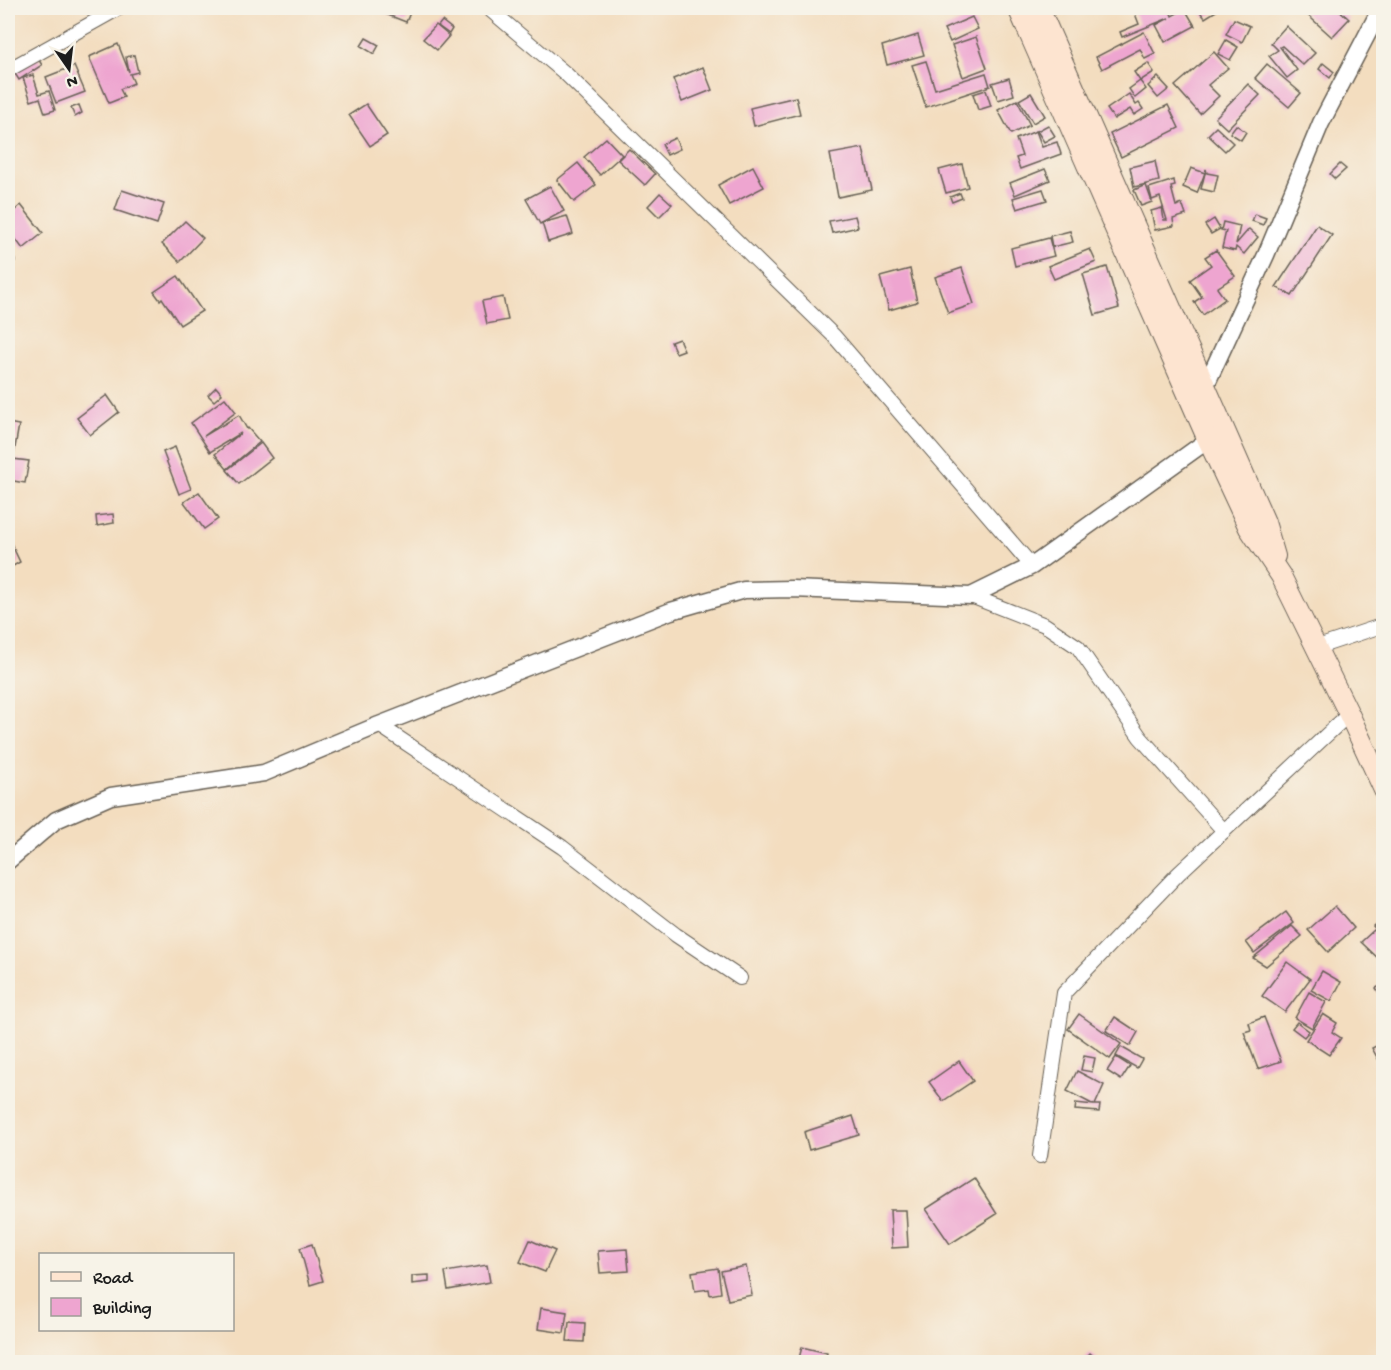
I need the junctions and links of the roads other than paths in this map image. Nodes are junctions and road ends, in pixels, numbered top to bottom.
1 (119, 8) edge
2 (488, 8) edge
3 (1018, 8) edge
4 (1039, 8) edge
5 (1381, 8) edge
6 (8, 70) edge
7 (1206, 385) junction
8 (1208, 440) junction
9 (1032, 566) junction
10 (1281, 576) junction
11 (971, 596) junction
12 (1383, 625) edge
13 (1315, 648) junction
14 (1350, 714) junction
15 (379, 725) junction
16 (1383, 790) edge
17 (1224, 831) junction
18 (8, 861) edge
19 (740, 978) dead end
20 (1040, 1156) dead end

1 - 6 street
2 - 9 street
3 - 8 main road
4 - 7 main road
5 - 7 street
7 - 10 main road
8 - 9 street
8 - 10 main road
9 - 11 street
10 - 13 main road
11 - 15 street
11 - 17 street
12 - 13 street
13 - 14 main road
14 - 16 main road
14 - 17 street
15 - 18 street
15 - 19 street
17 - 20 street

